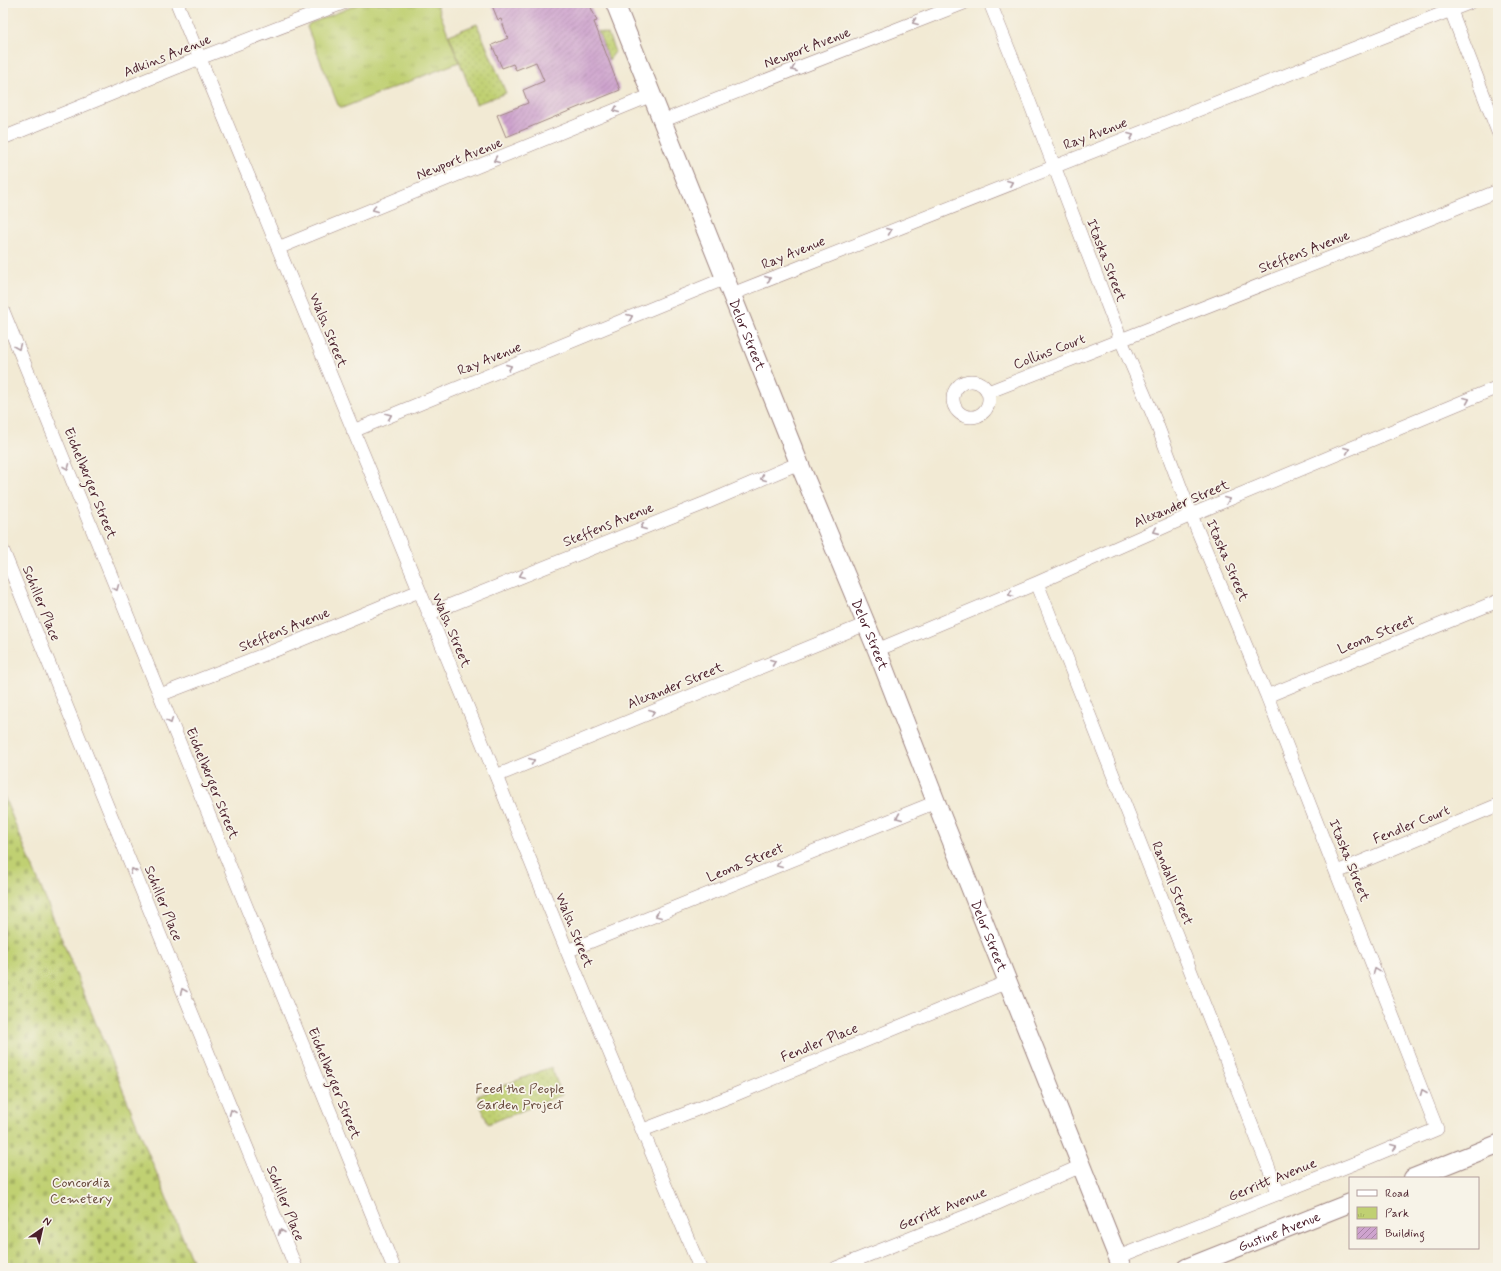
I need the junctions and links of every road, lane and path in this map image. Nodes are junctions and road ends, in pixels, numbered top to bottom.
1 (177, 3) edge
2 (343, 3) edge
3 (615, 3) edge
4 (964, 3) edge
5 (990, 3) edge
6 (1469, 3) edge
7 (1449, 7) edge
8 (200, 58) junction
9 (652, 95) junction
10 (662, 121) junction
11 (1498, 132) edge
12 (3, 138) edge
13 (1054, 166) junction
14 (1498, 191) edge
15 (278, 248) junction
16 (729, 286) junction
17 (3, 311) edge
18 (1121, 340) junction
19 (1498, 387) edge
20 (988, 392) dead end
21 (353, 431) junction
22 (799, 463) junction
23 (1191, 515) junction
24 (3, 551) edge
25 (1037, 583) junction
26 (419, 591) junction
27 (1498, 601) edge
28 (428, 614) junction
29 (866, 624) junction
30 (877, 650) junction
31 (160, 695) junction
32 (1267, 696) junction
33 (496, 776) junction
34 (936, 802) junction
35 (1498, 805) edge
36 (1337, 872) junction
37 (567, 951) junction
38 (1007, 982) junction
39 (1437, 1129) joint
40 (643, 1130) junction
41 (1498, 1144) edge
42 (1081, 1166) junction
43 (1416, 1177) edge
44 (1279, 1194) junction
45 (1349, 1203) edge
46 (1120, 1263) edge
47 (296, 1268) edge
48 (394, 1268) edge
49 (700, 1268) edge
50 (836, 1268) edge
51 (1186, 1268) edge

1 - 8 street, Walsh Street
2 - 8 street, Adkins Avenue
3 - 9 street, Delor Street
4 -> 10 street, Newport Avenue
5 - 13 street, Itaska Street
6 - 7 street, Ray Avenue
7 - 11 street
13 -> 7 street, Ray Avenue
8 - 12 street, Adkins Avenue
8 - 15 street, Walsh Street
9 - 10 street, Delor Street
9 -> 15 street, Newport Avenue
10 - 16 street, Delor Street
16 -> 13 street, Ray Avenue
13 - 18 street, Itaska Street
14 - 18 street, Steffens Avenue
15 - 21 street, Walsh Street
21 -> 16 street, Ray Avenue
16 - 22 street, Delor Street
17 -> 31 street, Eichelberger Street
18 - 20 street, Collins Court
18 - 23 street, Itaska Street
23 -> 19 street, Alexander Street
21 - 26 street, Walsh Street
22 -> 28 street, Steffens Avenue
22 - 29 street, Delor Street
23 -> 25 street, Alexander Street
23 - 32 street, Itaska Street
47 -> 24 street, Schiller Place
25 -> 30 street, Alexander Street
25 - 44 street, Randall Street
26 - 28 street, Walsh Street
26 - 31 street, Steffens Avenue
27 - 32 street, Leona Street
28 - 33 street, Walsh Street
29 - 30 street, Delor Street
33 -> 29 street, Alexander Street
30 - 34 street, Delor Street
31 -> 48 street, Eichelberger Street
32 - 36 street, Itaska Street
33 - 37 street, Walsh Street
34 -> 37 street, Leona Street
34 - 38 street, Delor Street
35 - 36 street, Fendler Court
39 -> 36 street, Itaska Street
37 - 40 street, Walsh Street
38 - 40 street, Fendler Place
38 - 42 street, Delor Street
44 -> 39 street, Gerritt Avenue
40 - 49 street, Walsh Street
41 - 43 street
42 - 46 street, Delor Street
42 - 50 street, Gerritt Avenue
44 - 46 street, Gerritt Avenue
45 - 51 street, Gustine Avenue

